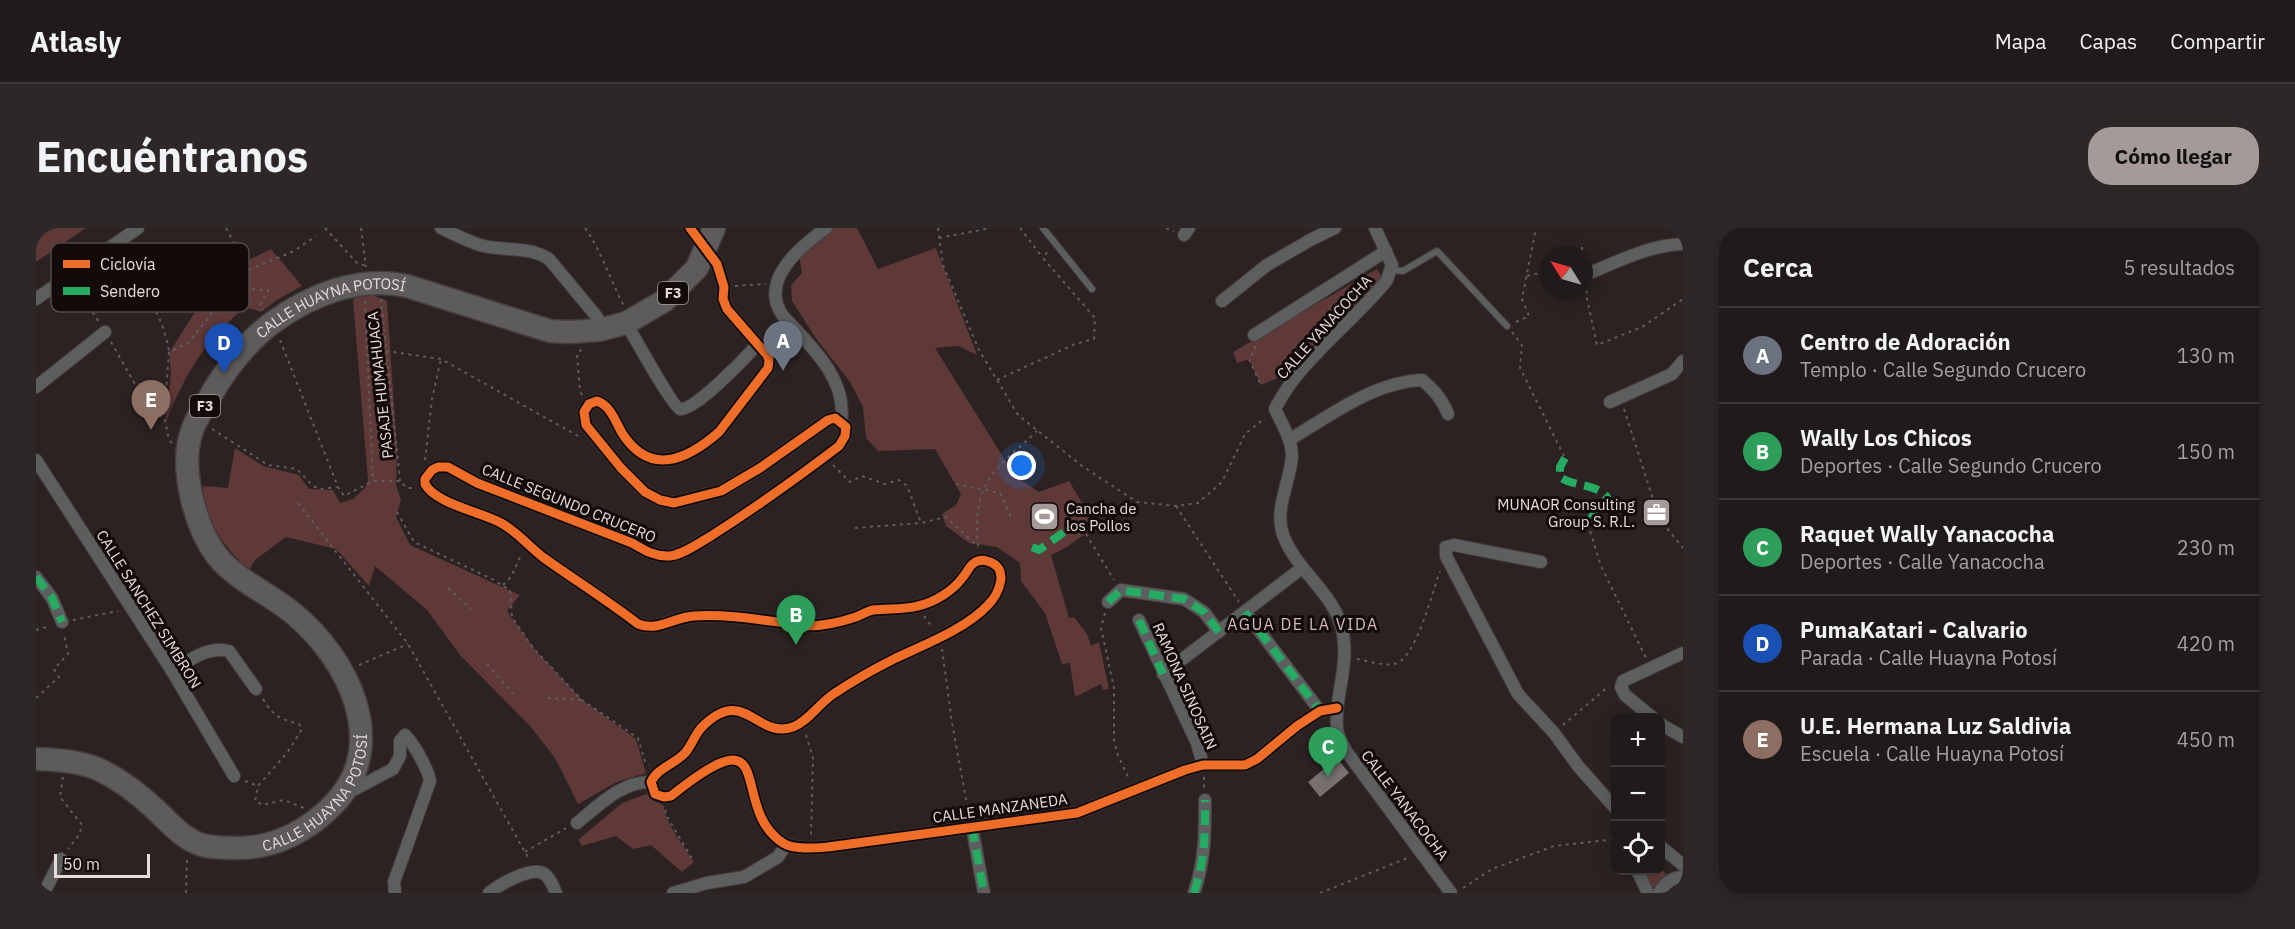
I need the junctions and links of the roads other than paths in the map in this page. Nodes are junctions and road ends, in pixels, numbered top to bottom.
1 (138, 228) edge
2 (441, 228) edge
3 (690, 228) edge
4 (714, 228) edge
5 (826, 228) edge
6 (1043, 228) edge
7 (1335, 228) edge
8 (1375, 228) edge
9 (116, 243) edge
10 (1683, 244) edge
11 (706, 250) junction
12 (1386, 251) junction
13 (1392, 270) junction
14 (1593, 272) edge
15 (51, 288) edge
16 (1092, 289) dead end
17 (36, 298) edge
18 (1222, 301) dead end
19 (625, 314) junction
20 (1507, 326) road end
21 (105, 332) road end
22 (1254, 335) road end
23 (596, 338) junction
24 (758, 344) junction
25 (1683, 361) edge
26 (36, 387) edge
27 (1615, 400) road end
28 (1448, 414) dead end
29 (841, 421) junction
30 (1289, 440) junction
31 (36, 460) edge
32 (1541, 562) dead end
33 (1302, 568) junction
34 (36, 577) edge
35 (1108, 602) road end
36 (1245, 612) junction
37 (1138, 620) dead end
38 (62, 622) road end
39 (1218, 632) junction
40 (1683, 653) edge
41 (171, 670) junction
42 (1163, 674) junction
43 (256, 689) road end
44 (1337, 708) junction
45 (1320, 711) junction
46 (1648, 713) edge
47 (1665, 727) edge
48 (1683, 737) edge
49 (36, 759) edge
50 (1203, 765) junction
51 (234, 776) dead end
52 (654, 778) junction
53 (348, 786) junction
54 (1205, 800) road end
55 (1611, 806) edge
56 (577, 823) road end
57 (972, 827) junction
58 (786, 844) junction
59 (1665, 850) edge
60 (61, 859) road end
61 (1683, 865) edge
62 (1639, 875) edge
63 (1683, 877) edge
64 (711, 888) edge
65 (44, 893) edge
66 (395, 893) edge
67 (489, 893) edge
68 (556, 893) edge
69 (674, 893) edge
70 (984, 893) edge
71 (1194, 893) edge
72 (1451, 893) edge
73 (1648, 893) edge
74 (1659, 893) edge

1 - 9 street
2 - 23 street
3 - 11 street
4 - 11 highway, CALLE HUAYNA POTOSÍ / F3
5 - 29 street
6 - 16 lane
7 - 18 street
8 - 12 street, CALLE YANACOCHA
10 - 14 street
11 - 19 highway, CALLE HUAYNA POTOSÍ / F3
11 - 24 street
12 - 13 street, CALLE YANACOCHA
12 - 22 street
13 - 20 lane
13 - 30 street, CALLE YANACOCHA
15 - 17 street
19 - 23 highway, CALLE HUAYNA POTOSÍ / F3
19 - 24 street
21 - 26 street
23 - 53 highway, CALLE HUAYNA POTOSÍ / F3
24 - 29 street
25 - 27 street
28 - 30 street
29 - 52 street, CALLE SEGUNDO CRUCERO
30 - 33 street, CALLE YANACOCHA
31 - 41 street, CALLE SANCHEZ SIMBRON
32 - 55 street
33 - 36 street
33 - 44 street, CALLE YANACOCHA
34 - 38 street
35 - 39 street
36 - 39 street
36 - 45 street
37 - 42 street, RAMONA SINOSAIN
39 - 42 street
40 - 46 street
41 - 43 street
41 - 51 street, CALLE SANCHEZ SIMBRON
42 - 50 street, RAMONA SINOSAIN
44 - 45 street, CALLE MANZANEDA
44 - 72 street, CALLE YANACOCHA
45 - 50 street, CALLE MANZANEDA
47 - 48 street
49 - 53 highway, CALLE HUAYNA POTOSÍ / F3
50 - 57 street, CALLE MANZANEDA
52 - 56 street
52 - 58 street
53 - 66 street
54 - 71 street
57 - 58 street, CALLE MANZANEDA
57 - 70 street
58 - 64 street
59 - 61 street
60 - 65 street
62 - 73 street
63 - 74 street
64 - 69 street
67 - 68 street

